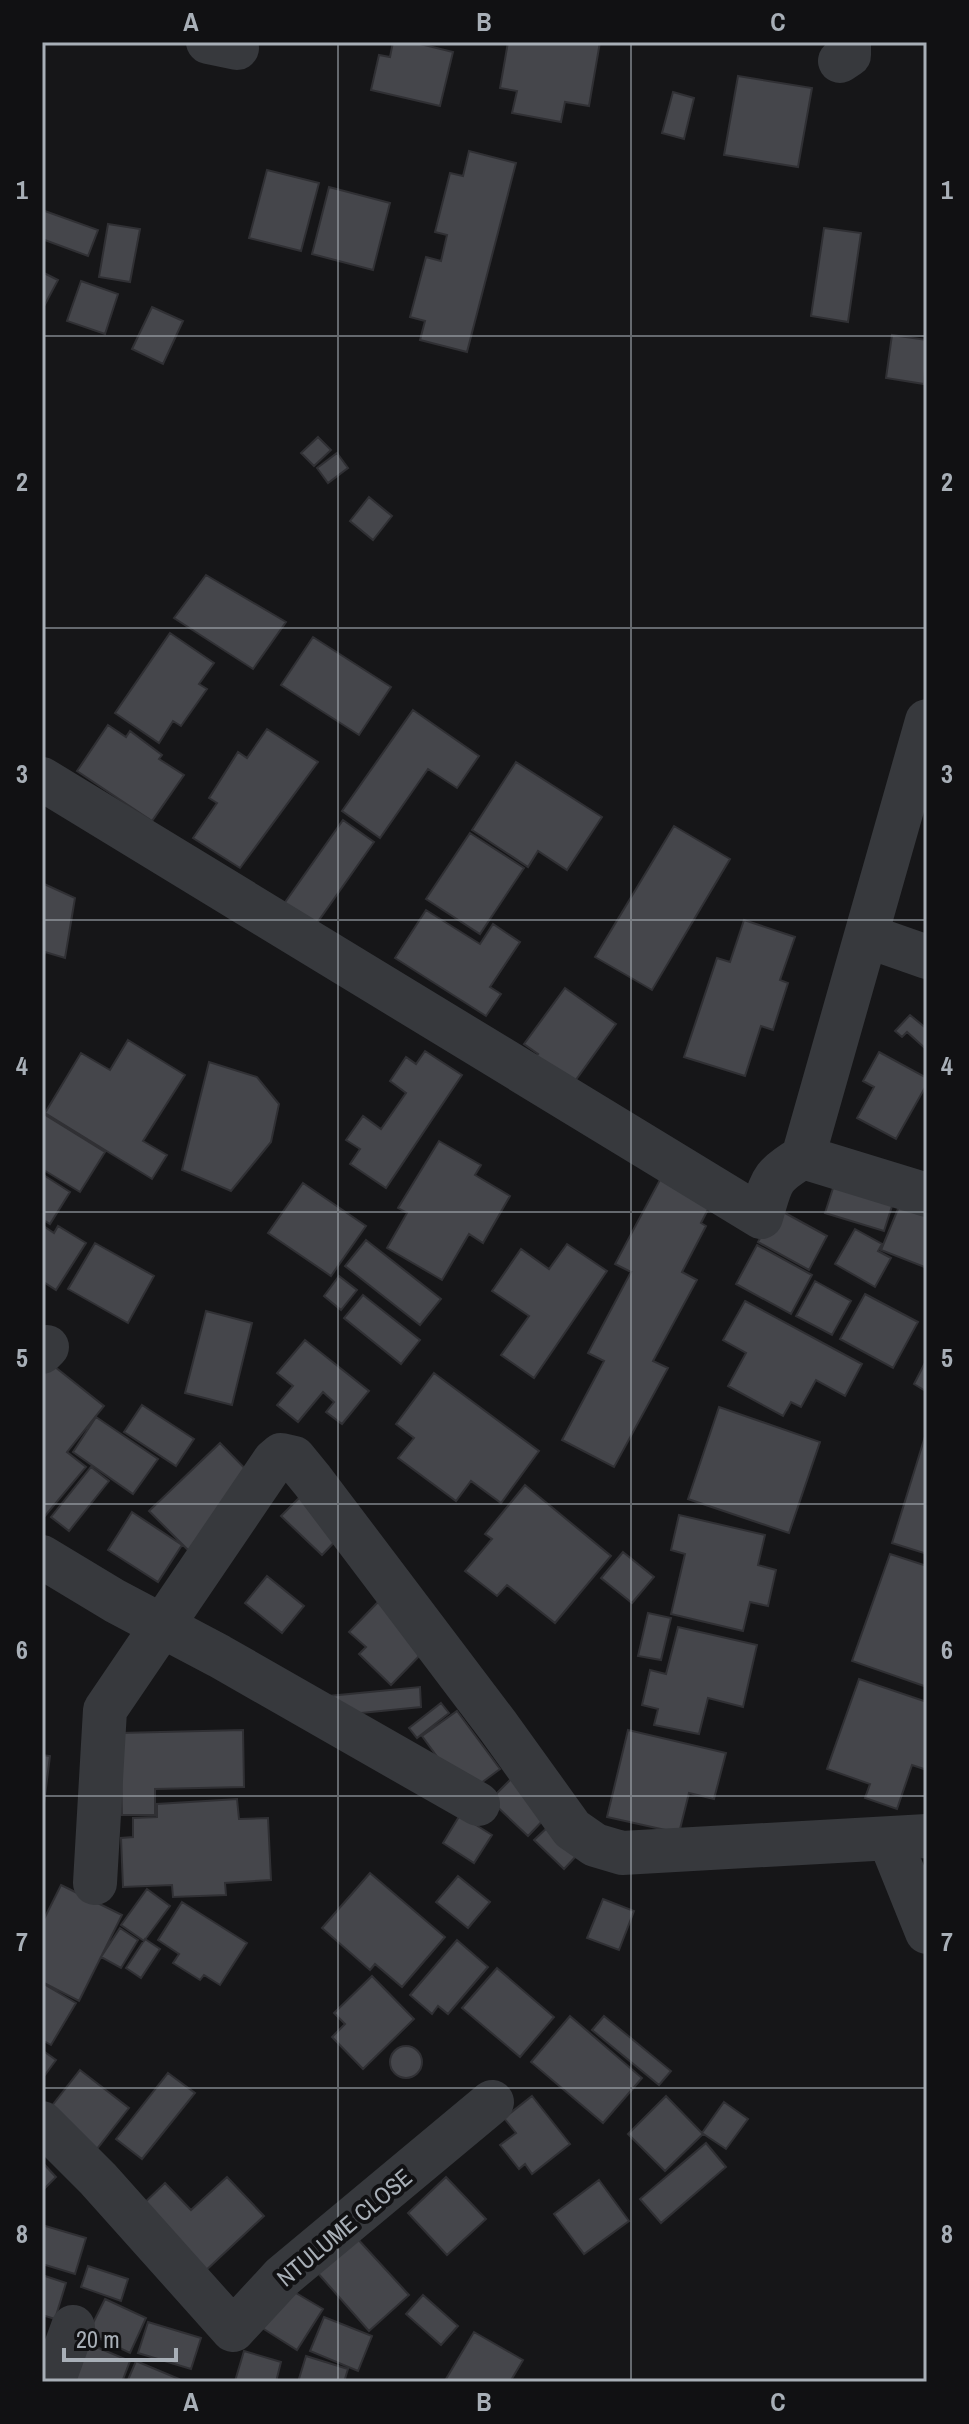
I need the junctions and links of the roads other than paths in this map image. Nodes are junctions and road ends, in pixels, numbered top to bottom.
1 (927, 721) edge
2 (42, 779) edge
3 (867, 936) junction
4 (927, 957) edge
5 (803, 1157) junction
6 (927, 1195) edge
7 (43, 1561) edge
8 (161, 1626) junction
9 (478, 1804) dead end
10 (909, 1838) edge
11 (95, 1883) dead end
12 (927, 1932) edge
13 (492, 2102) dead end
14 (42, 2123) edge
15 (73, 2327) dead end
16 (53, 2382) edge

1 - 3 street
2 - 5 street
3 - 4 street
3 - 5 street
5 - 6 street
7 - 8 street
8 - 9 street
8 - 10 street
8 - 11 street
10 - 12 street
13 - 14 street, NTULUME CLOSE
15 - 16 street

